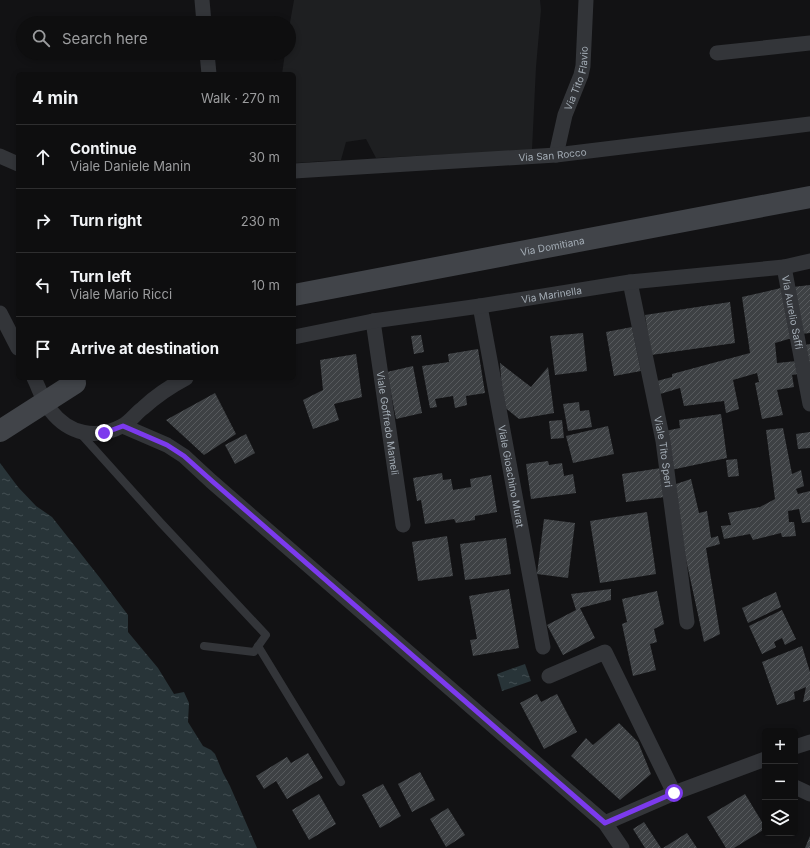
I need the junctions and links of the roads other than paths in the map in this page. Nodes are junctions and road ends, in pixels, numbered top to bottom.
1 (202, 0) edge
2 (586, 0) edge
3 (203, 16) edge
4 (810, 43) edge
5 (717, 53) dead end
6 (208, 60) edge
7 (209, 72) edge
8 (810, 124) edge
9 (556, 155) junction
10 (1, 157) edge
11 (16, 163) edge
12 (296, 171) edge
13 (810, 197) edge
14 (810, 261) edge
15 (784, 267) junction
16 (630, 282) junction
17 (296, 295) edge
18 (480, 306) junction
19 (0, 313) edge
20 (373, 321) junction
21 (296, 337) edge
22 (16, 344) edge
23 (35, 380) edge
24 (182, 380) edge
25 (79, 381) edge
26 (810, 404) edge
27 (123, 426) junction
28 (0, 431) edge
29 (80, 432) junction
30 (403, 525) dead end
31 (687, 622) dead end
32 (204, 646) dead end
33 (258, 646) junction
34 (543, 647) dead end
35 (549, 676) dead end
36 (810, 742) edge
37 (798, 746) edge
38 (762, 760) edge
39 (341, 782) dead end
40 (798, 788) edge
41 (674, 793) junction
42 (810, 794) edge
43 (605, 823) junction
44 (622, 848) edge

1 - 3 street
2 - 9 street, Via Tito Flavio
4 - 5 street
6 - 7 street
8 - 9 street, Via San Rocco
9 - 12 street, Via San Rocco
10 - 11 street
13 - 17 street, Via Domitiana
14 - 15 street, Via Marinella
15 - 16 street, Via Marinella
15 - 26 street, Via Aurelio Saffi
16 - 18 street, Via Marinella
16 - 31 street, Viale Tito Speri
18 - 20 street, Via Marinella
18 - 34 street, Viale Gioachino Murat
19 - 22 street
20 - 21 street, Via Marinella
20 - 30 street, Viale Goffredo Mameli
23 - 29 street
24 - 27 street
25 - 28 street, bridge
27 - 29 street
27 - 43 street
29 - 33 lane
32 - 33 lane
33 - 39 lane
35 - 41 street
36 - 37 street
38 - 41 street
40 - 42 street
41 - 43 street
43 - 44 street

